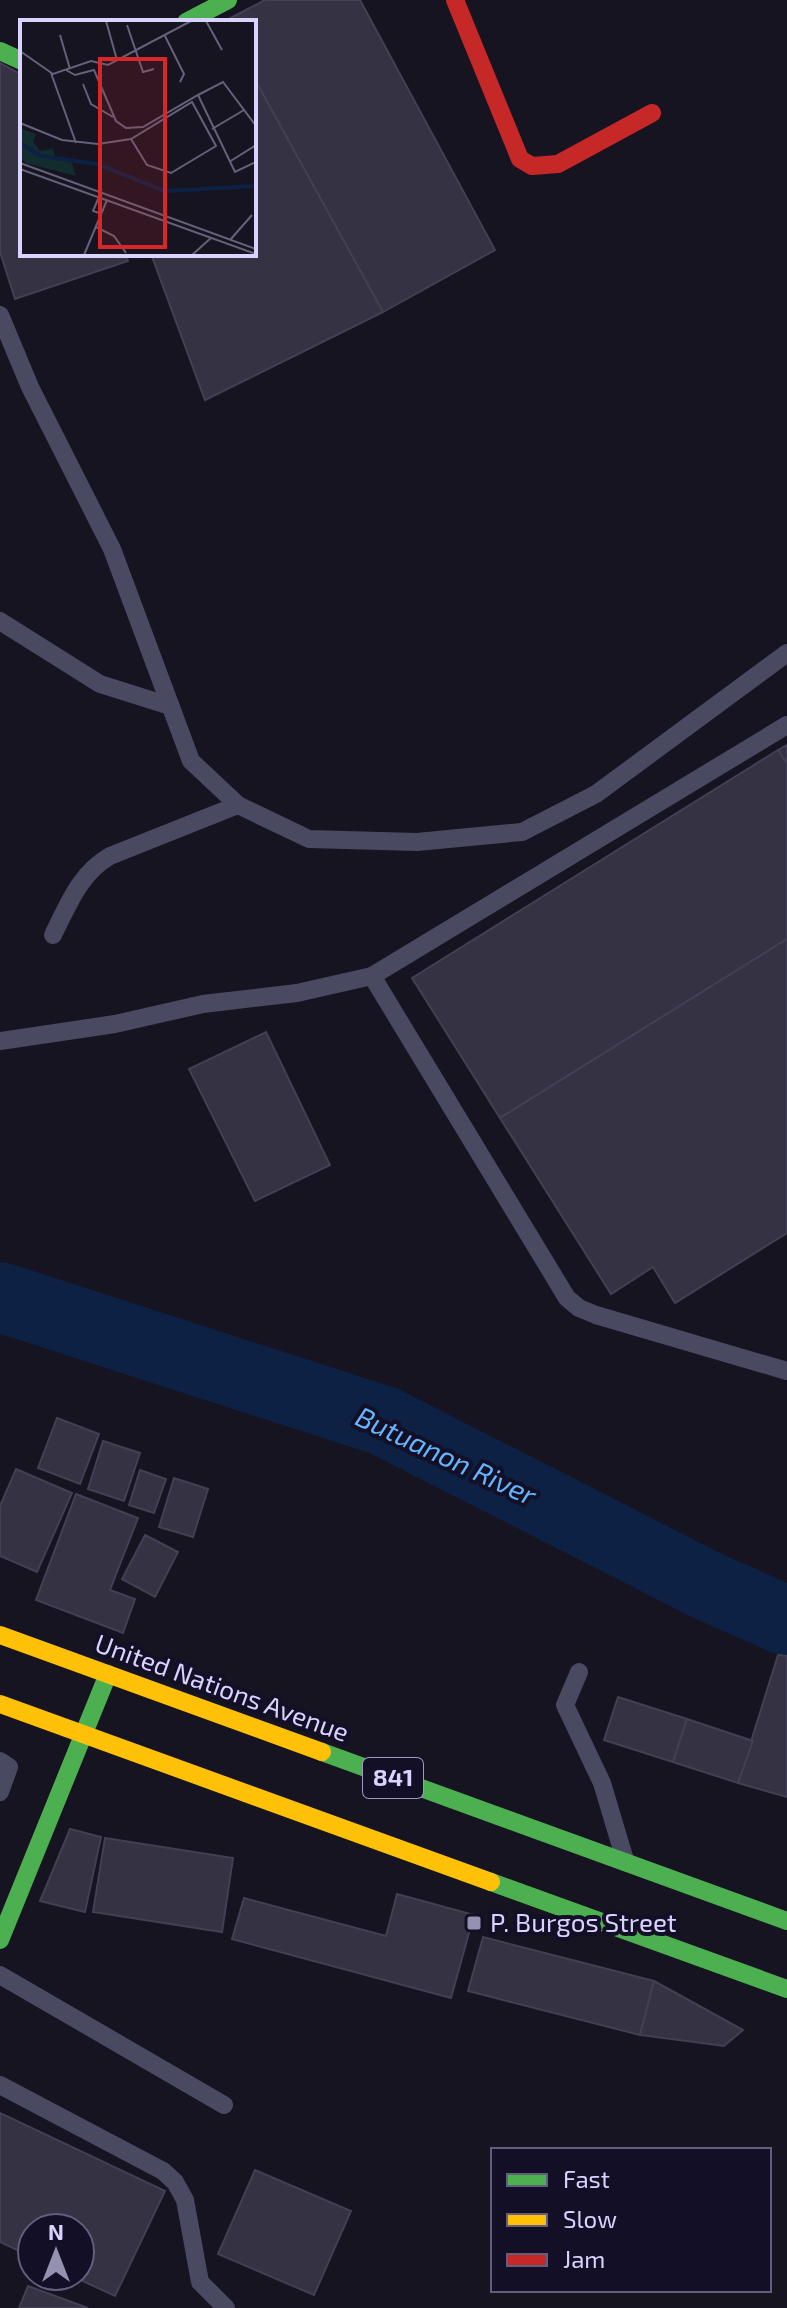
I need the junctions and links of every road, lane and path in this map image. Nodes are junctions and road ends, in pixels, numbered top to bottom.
1 (228, 0) edge
2 (455, 0) edge
3 (190, 20) edge
4 (0, 51) edge
5 (20, 60) edge
6 (652, 113) dead end
7 (0, 315) edge
8 (0, 621) edge
9 (787, 653) edge
10 (170, 706) junction
11 (787, 725) edge
12 (238, 805) junction
13 (53, 935) dead end
14 (372, 976) junction
15 (0, 1041) edge
16 (787, 1371) edge
17 (0, 1635) edge
18 (579, 1672) dead end
19 (108, 1674) junction
20 (0, 1704) edge
21 (84, 1735) junction
22 (0, 1761) edge
23 (0, 1792) edge
24 (626, 1862) junction
25 (8, 1900) edge
26 (787, 1921) edge
27 (0, 1940) edge
28 (0, 1975) edge
29 (787, 1989) edge
30 (0, 2085) edge
31 (224, 2105) dead end
32 (226, 2308) edge

1 - 3 main road
2 - 6 main road
4 - 5 main road
7 - 10 lane
8 - 10 lane
9 - 12 lane
10 - 12 lane
11 - 14 lane
12 - 13 lane
14 - 15 lane
14 - 16 lane
17 - 19 main road, United Nations Avenue / 841
18 - 24 lane
19 - 21 main road
19 - 24 main road, United Nations Avenue / 841
20 - 21 main road, 841
21 - 25 main road
21 - 29 main road, 841
22 - 23 lane
24 - 26 main road, United Nations Avenue / 841
25 - 27 main road
28 - 31 lane
30 - 32 lane

